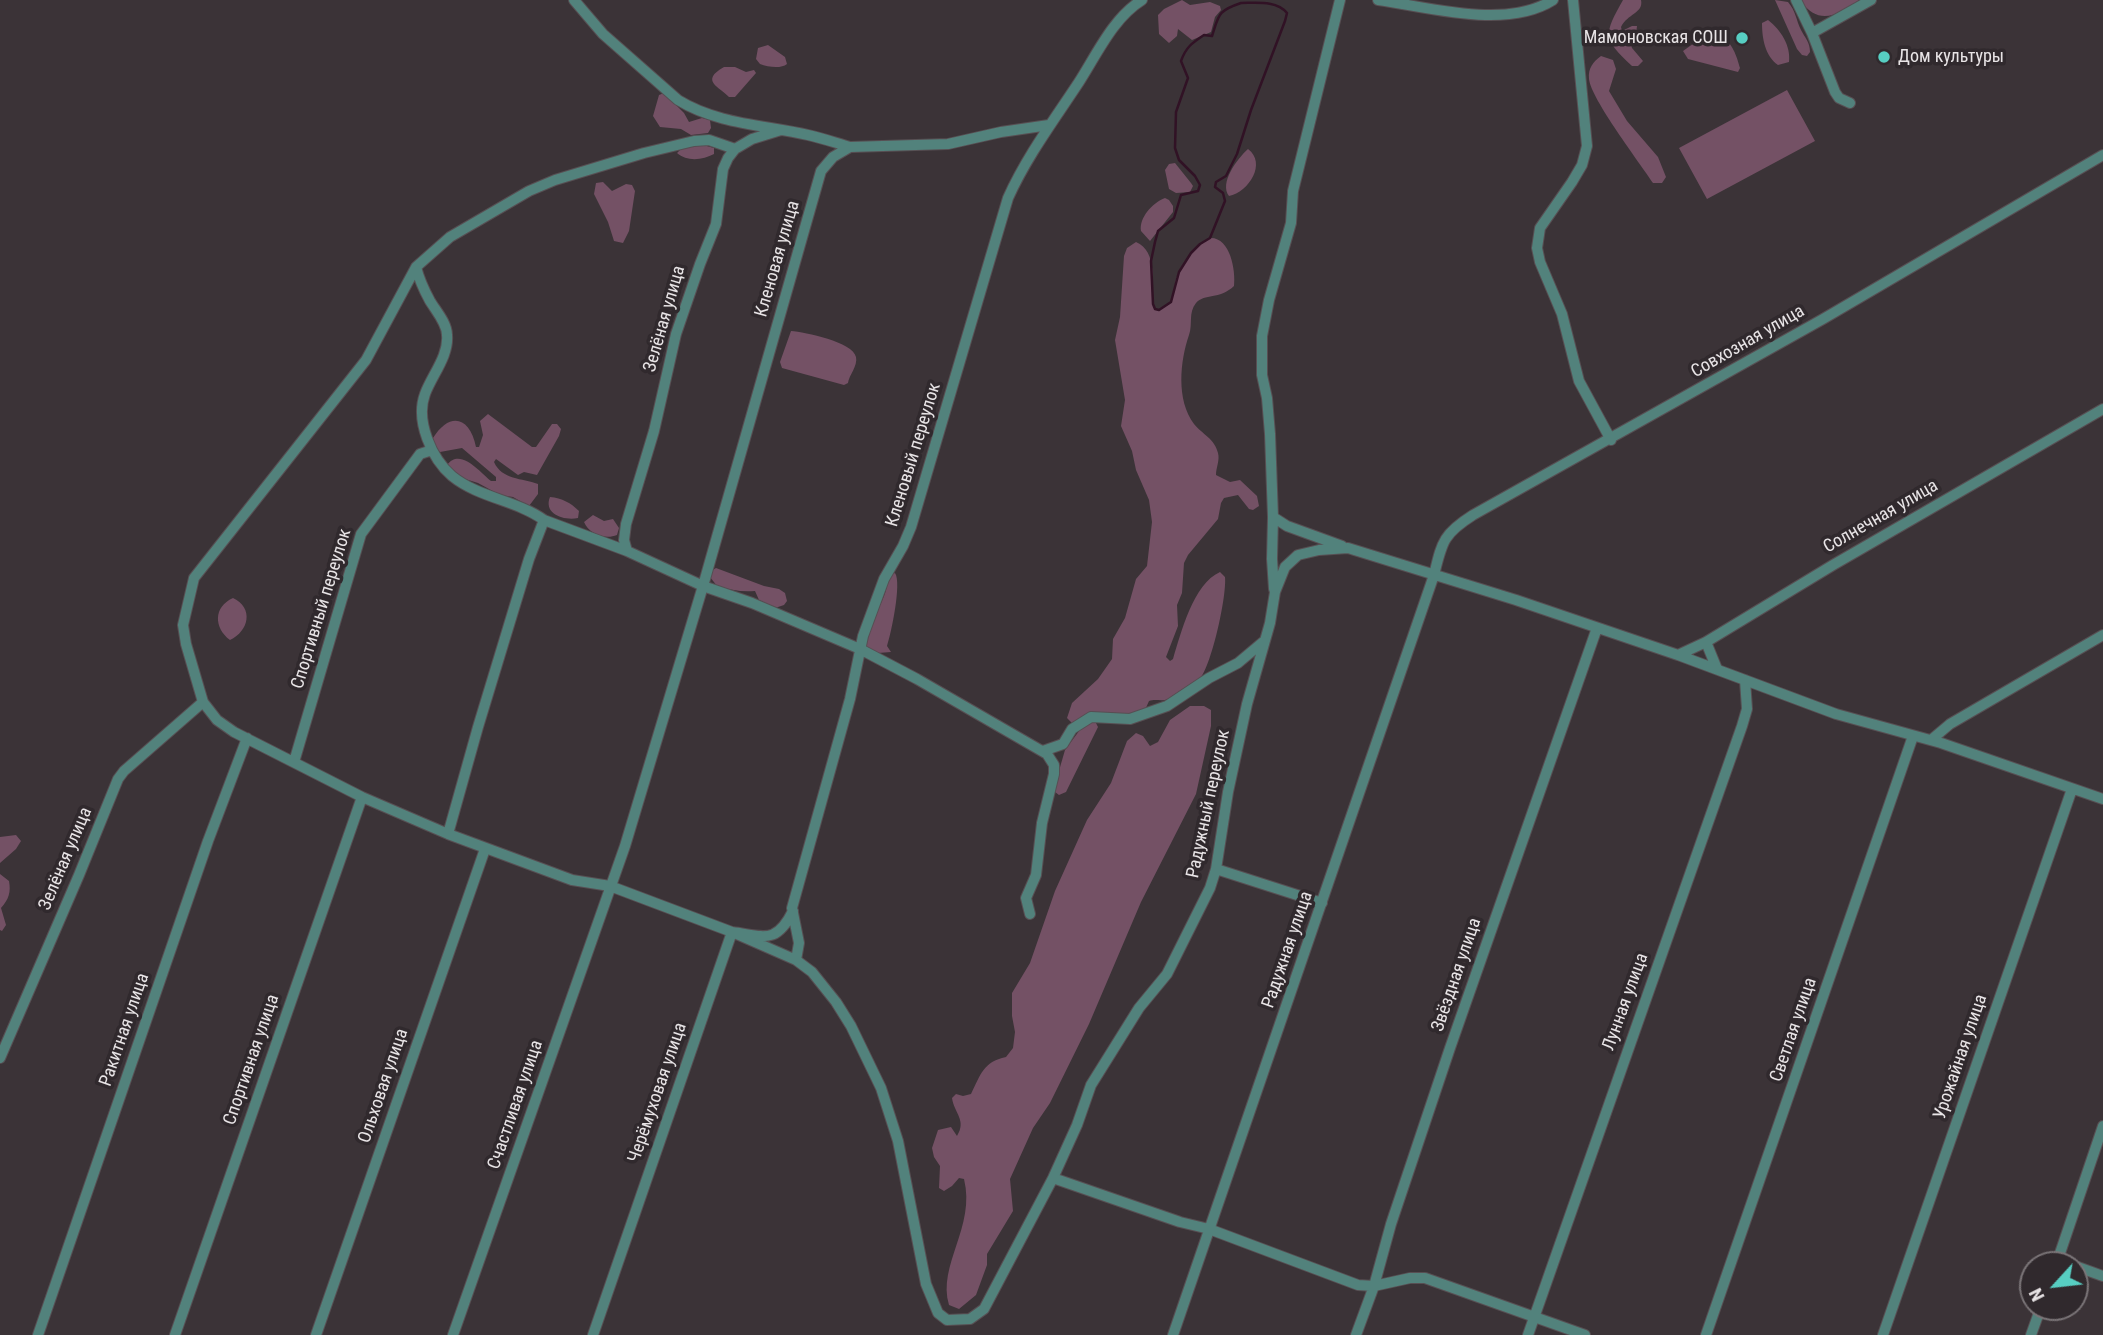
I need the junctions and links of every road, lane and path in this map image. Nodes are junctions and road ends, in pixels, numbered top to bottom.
1 (574, 0) edge
2 (1340, 0) edge
3 (1378, 0) edge
4 (1553, 0) edge
5 (1573, 0) edge
6 (1796, 0) edge
7 (1871, 0) edge
8 (1139, 2) edge
9 (1812, 33) junction
10 (1850, 103) dead end
11 (1049, 125) junction
12 (781, 130) junction
13 (850, 147) junction
14 (735, 149) junction
15 (2103, 155) edge
16 (416, 267) junction
17 (2103, 409) edge
18 (1611, 440) junction
19 (432, 450) junction
20 (1273, 517) junction
21 (544, 520) junction
22 (1348, 548) junction
23 (627, 551) junction
24 (1434, 575) junction
25 (703, 586) junction
26 (1275, 592) junction
27 (1597, 628) junction
28 (2103, 635) edge
29 (1266, 639) junction
30 (1706, 642) junction
31 (860, 649) junction
32 (1678, 655) junction
33 (1717, 669) junction
34 (1745, 680) junction
35 (204, 702) junction
36 (1913, 736) junction
37 (247, 738) junction
38 (1931, 740) junction
39 (1043, 751) junction
40 (294, 762) junction
41 (2072, 789) junction
42 (362, 797) junction
43 (2103, 799) edge
44 (448, 834) junction
45 (485, 849) junction
46 (1216, 869) junction
47 (610, 886) junction
48 (1322, 904) junction
49 (793, 911) junction
50 (1030, 914) dead end
51 (732, 932) junction
52 (796, 960) junction
53 (0, 1058) edge
54 (2103, 1126) edge
55 (1053, 1178) junction
56 (1209, 1229) junction
57 (2061, 1251) edge
58 (1374, 1286) junction
59 (1534, 1316) junction
60 (38, 1335) edge
61 (175, 1335) edge
62 (316, 1335) edge
63 (453, 1335) edge
64 (593, 1335) edge
65 (1173, 1335) edge
66 (1356, 1335) edge
67 (1528, 1335) edge
68 (1585, 1335) edge
69 (1706, 1335) edge
70 (1883, 1335) edge

1 - 12 street
2 - 20 street
3 - 4 street
5 - 18 street
6 - 9 street
7 - 9 street
8 - 11 street, Кленовый переулок
9 - 10 street
11 - 13 street
11 - 31 street, Кленовый переулок
12 - 13 street
12 - 14 street
13 - 25 street, Кленовая улица
14 - 16 street
14 - 23 street, Зелёная улица
15 - 18 street, Совхозная улица
16 - 19 street
16 - 35 street
17 - 30 street, Солнечная улица
18 - 24 street, Совхозная улица
19 - 21 street
19 - 40 street, Спортивный переулок
20 - 22 street
20 - 26 street
21 - 23 street
21 - 44 street
22 - 24 street, Радужный переулок
22 - 26 street, Радужный переулок
23 - 25 street
24 - 27 street, Радужный переулок
24 - 48 street, Радужная улица
25 - 31 street
25 - 47 street, Кленовая улица
26 - 29 street, Радужный переулок
27 - 32 street, Радужный переулок
27 - 58 street, Звёздная улица
28 - 38 street
29 - 39 street
29 - 46 street, Радужный переулок
30 - 32 street, Солнечная улица
30 - 33 street
31 - 39 street
31 - 49 street, Кленовый переулок
32 - 33 street, Радужный переулок
33 - 34 street, Радужный переулок
34 - 36 street, Радужный переулок
34 - 59 street, Лунная улица
35 - 37 street
35 - 53 street, Зелёная улица
36 - 38 street, Радужный переулок
36 - 69 street, Светлая улица
37 - 40 street
37 - 60 street, Ракитная улица
38 - 41 street, Радужный переулок
39 - 50 street
40 - 42 street
41 - 43 street, Радужный переулок
41 - 70 street, Урожайная улица
42 - 44 street
42 - 61 street, Спортивная улица
44 - 45 street
45 - 47 street
45 - 62 street, Ольховая улица
46 - 48 street
46 - 55 street, Радужный переулок
47 - 51 street
47 - 63 street, Счастливая улица
48 - 56 street, Радужная улица
49 - 51 street
49 - 52 street, Кленовый переулок
51 - 52 street
51 - 64 street, Черёмуховая улица
52 - 55 street, Радужный переулок
54 - 57 street
55 - 56 street
56 - 58 street
56 - 65 street, Радужная улица
58 - 59 street
58 - 66 street, Звёздная улица
59 - 67 street, Лунная улица
59 - 68 street

